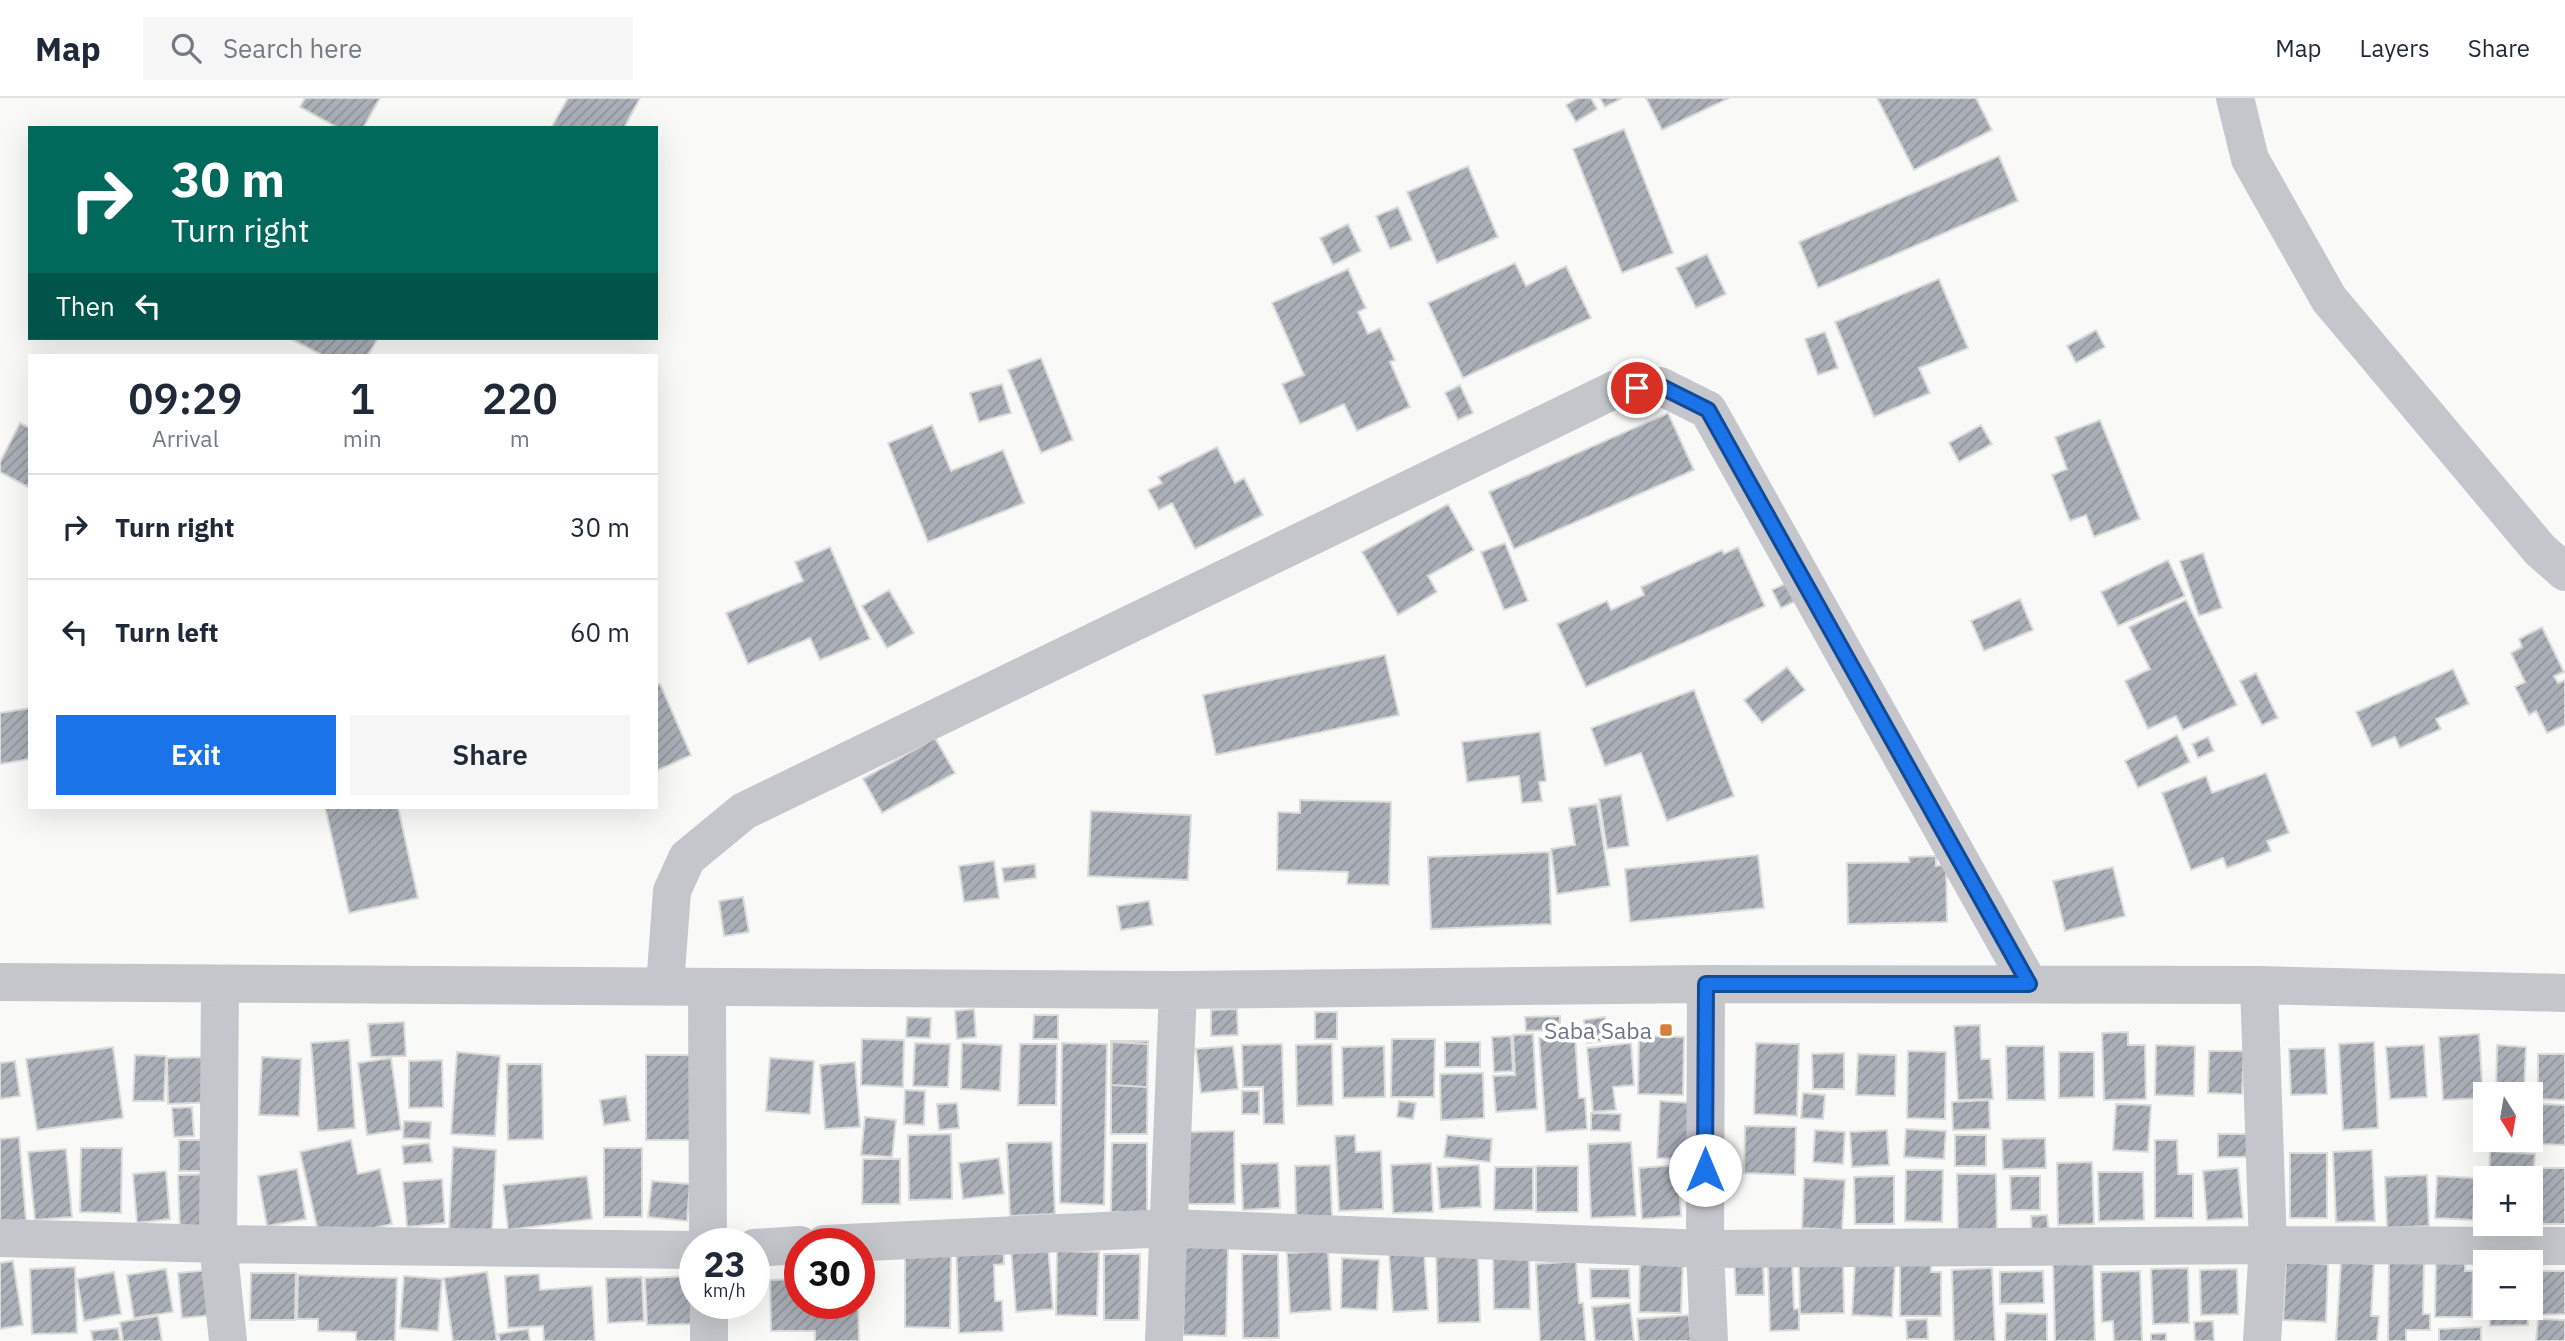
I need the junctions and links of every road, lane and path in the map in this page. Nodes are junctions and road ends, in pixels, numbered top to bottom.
1 (2235, 98) edge
2 (2557, 553) edge
3 (0, 982) edge
4 (1706, 984) junction
5 (2029, 984) junction
6 (220, 985) junction
7 (2259, 985) junction
8 (666, 986) junction
9 (707, 986) junction
10 (1178, 990) junction
11 (2565, 993) edge
12 (708, 1228) edge
13 (1170, 1228) junction
14 (0, 1238) edge
15 (875, 1242) edge
16 (218, 1244) junction
17 (2268, 1245) junction
18 (2565, 1246) edge
19 (1705, 1249) junction
20 (679, 1250) edge
21 (709, 1319) edge
22 (228, 1341) edge
23 (709, 1341) edge
24 (1164, 1341) edge
25 (1709, 1341) edge
26 (2262, 1341) edge

1 - 2 street
3 - 6 street
4 - 5 street
4 - 10 street
4 - 19 street
5 - 7 street
5 - 8 street
6 - 8 street
6 - 16 street
7 - 11 street
7 - 17 street
8 - 9 street
9 - 10 street
9 - 12 street
10 - 13 street
13 - 15 street
13 - 19 street
13 - 24 street
14 - 16 street
16 - 20 street
16 - 22 street
17 - 18 street
17 - 19 street
17 - 26 street
19 - 25 street
21 - 23 street

